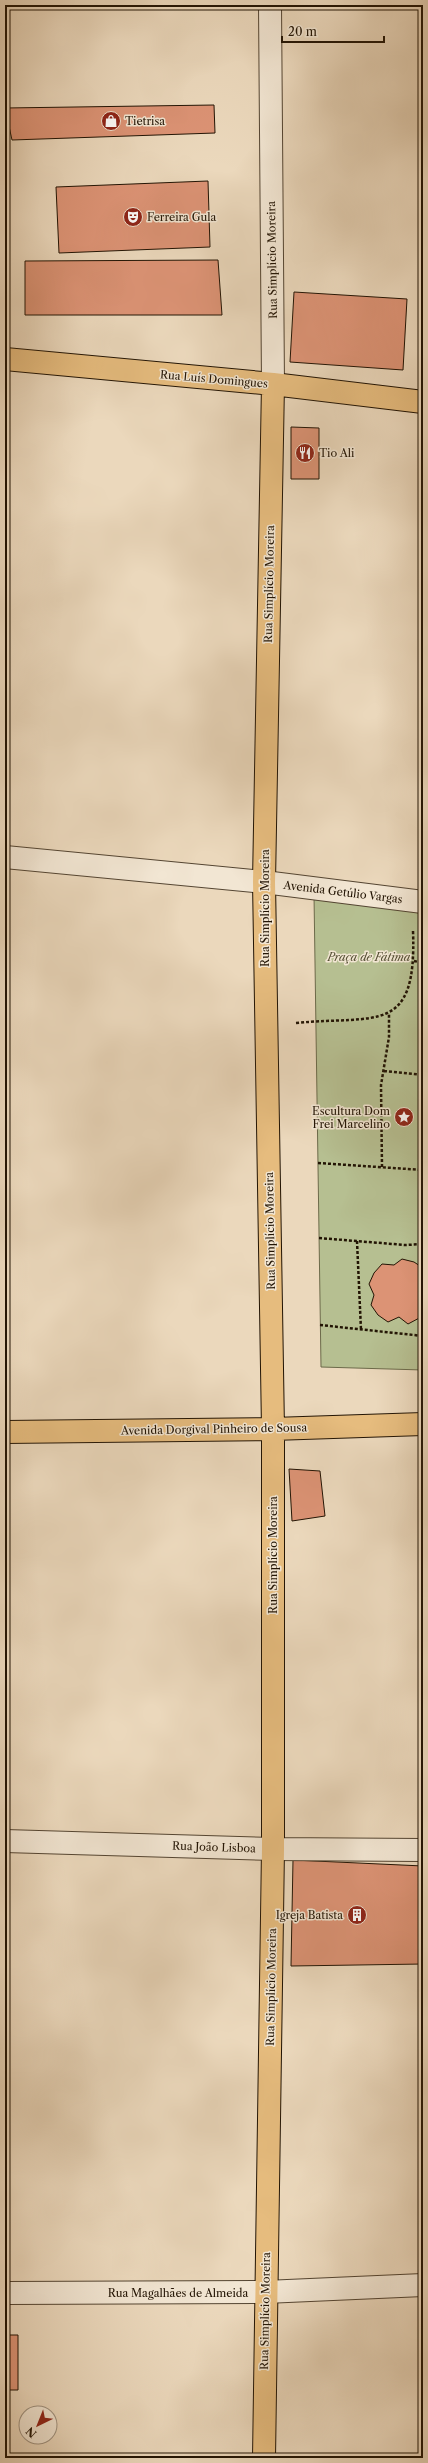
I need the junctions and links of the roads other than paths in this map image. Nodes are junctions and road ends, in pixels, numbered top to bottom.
1 (270, 5) edge
2 (5, 359) edge
3 (273, 384) junction
4 (423, 402) edge
5 (5, 858) edge
6 (264, 882) junction
7 (423, 902) edge
8 (423, 1424) edge
9 (273, 1429) junction
10 (5, 1432) edge
11 (5, 1841) edge
12 (273, 1849) junction
13 (423, 1850) edge
14 (423, 2285) edge
15 (265, 2292) junction
16 (5, 2293) edge
17 (264, 2458) edge

1 - 3 street, Rua Simplício Moreira
2 - 3 main road, Rua Luís Domingues
3 - 4 main road, Rua Luís Domingues
3 - 6 main road, Rua Simplício Moreira
5 - 6 street, Avenida Getúlio Vargas
6 - 7 street, Avenida Getúlio Vargas
6 - 9 main road, Rua Simplício Moreira
8 - 9 main road, Avenida Dorgival Pinheiro de Sousa
9 - 10 main road, Avenida Dorgival Pinheiro de Sousa
9 - 12 main road, Rua Simplício Moreira
11 - 12 street, Rua João Lisboa
12 - 13 street, Rua João Lisboa
12 - 15 main road, Rua Simplício Moreira
14 - 15 street, Rua Magalhães de Almeida
15 - 16 street, Rua Magalhães de Almeida
15 - 17 main road, Rua Simplício Moreira

